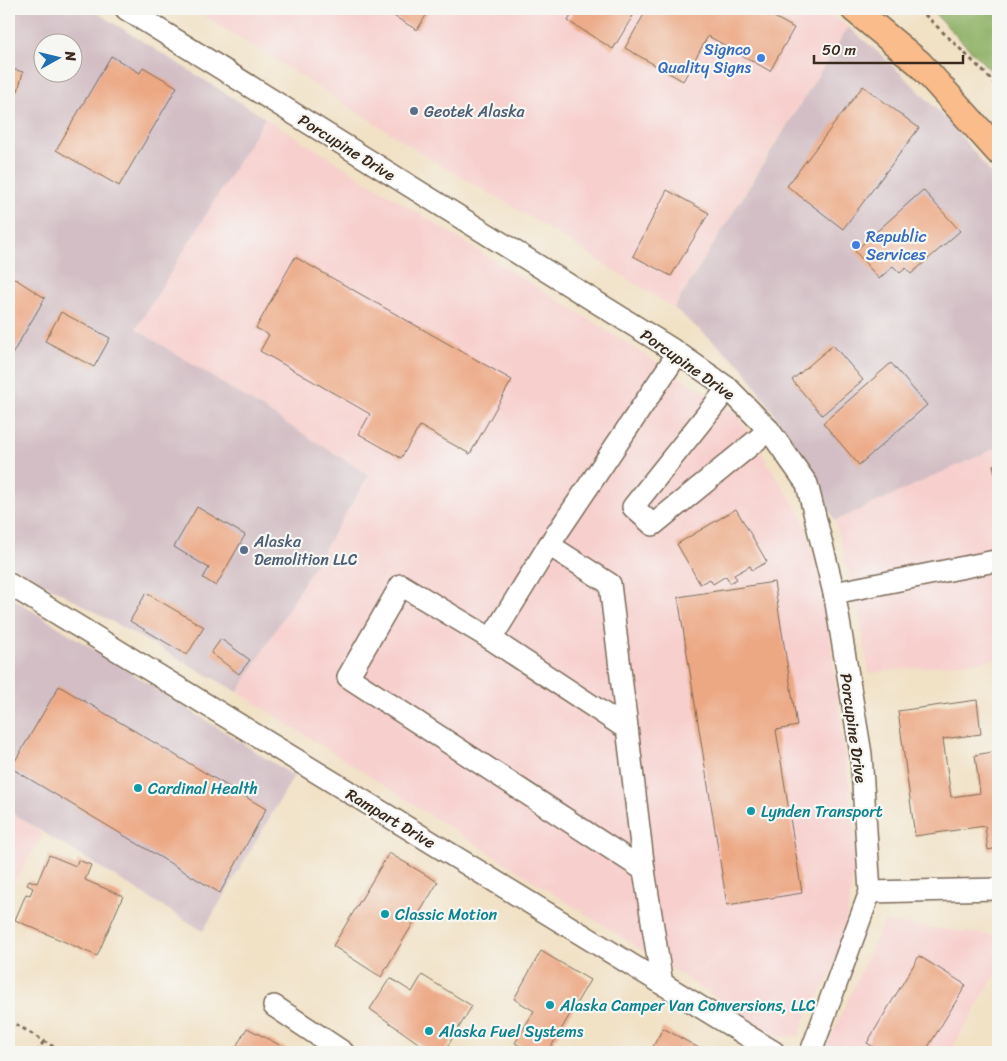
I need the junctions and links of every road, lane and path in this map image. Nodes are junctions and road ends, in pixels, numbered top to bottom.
1 (126, 9) edge
2 (854, 9) edge
3 (919, 9) edge
4 (998, 88) edge
5 (998, 151) edge
6 (678, 353) junction
7 (728, 388) junction
8 (769, 430) junction
9 (549, 544) junction
10 (995, 561) dead end
11 (11, 590) edge
12 (834, 593) junction
13 (491, 639) junction
14 (627, 729) junction
15 (644, 870) junction
16 (998, 889) edge
17 (870, 892) junction
18 (662, 984) junction
19 (274, 1006) dead end
20 (9, 1020) edge
21 (44, 1041) junction
22 (37, 1052) edge
23 (62, 1052) edge
24 (342, 1052) edge
25 (774, 1052) edge
26 (811, 1052) edge

1 - 6 street, Porcupine Drive
2 - 5 main road
3 - 4 path
6 - 7 street, Porcupine Drive
6 - 9 street
7 - 8 street, Porcupine Drive
7 - 8 street
8 - 12 street, Porcupine Drive
9 - 13 street
9 - 14 street
10 - 12 street
11 - 18 street, Rampart Drive
12 - 17 street, Porcupine Drive
13 - 14 street
13 - 15 street
14 - 15 street
15 - 18 street
16 - 17 street
17 - 26 street, Porcupine Drive
18 - 25 street, Rampart Drive
19 - 24 street
20 - 21 path
21 - 22 path
21 - 23 path

